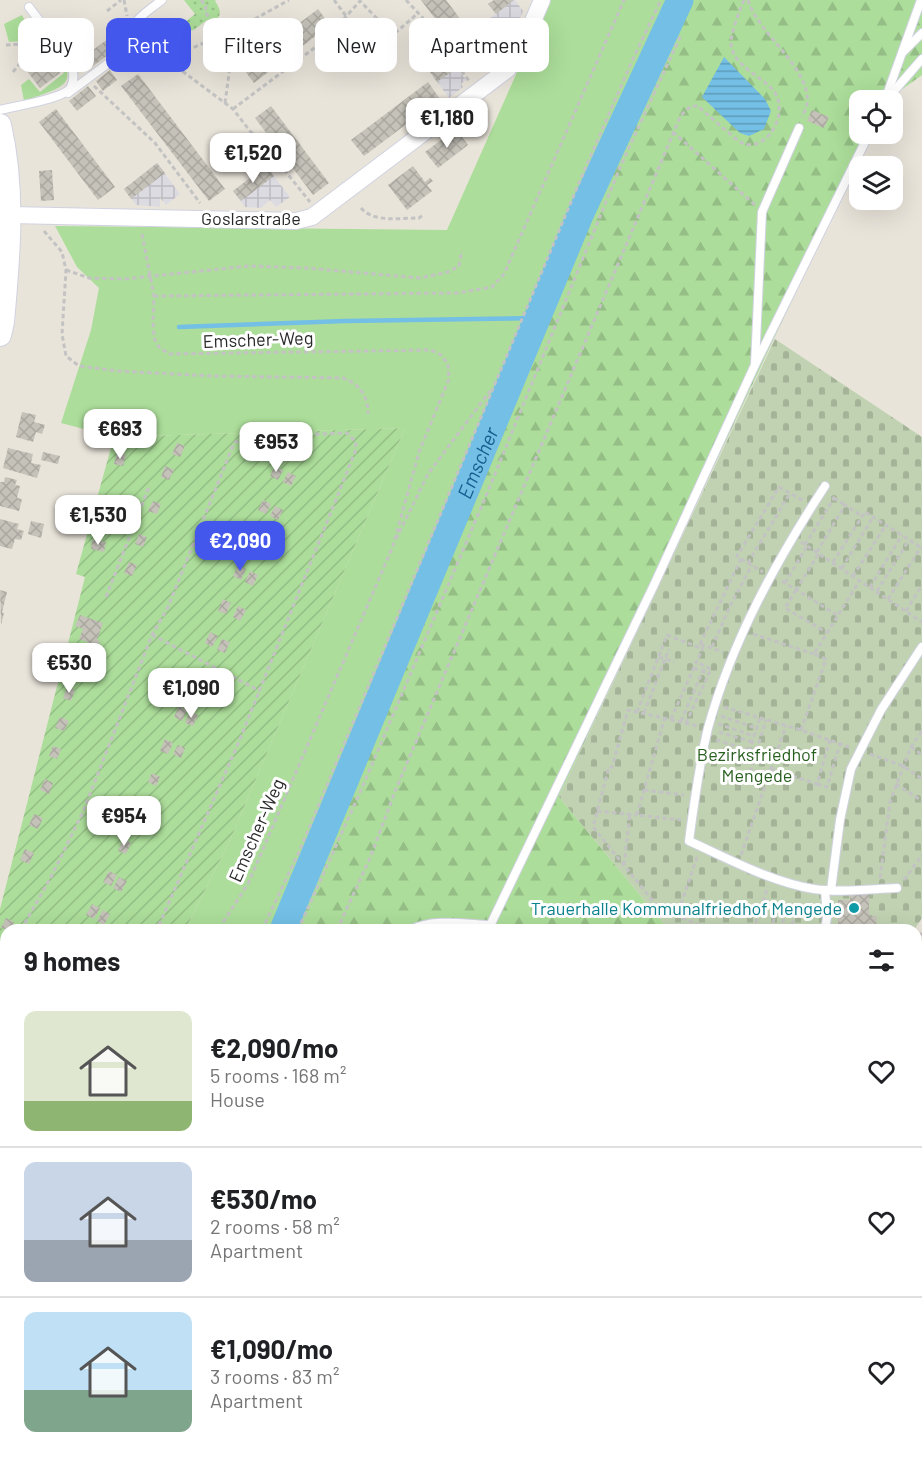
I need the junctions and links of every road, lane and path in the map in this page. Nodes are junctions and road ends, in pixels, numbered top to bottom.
1 (122, 0) edge
2 (162, 0) edge
3 (201, 0) edge
4 (289, 0) edge
5 (334, 0) edge
6 (406, 0) edge
7 (542, 0) edge
8 (624, 0) edge
9 (661, 0) edge
10 (746, 0) edge
11 (921, 0) edge
12 (29, 7) dead end
13 (107, 11) dead end
14 (418, 13) junction
15 (127, 16) dead end
16 (346, 16) junction
17 (37, 18) edge
18 (138, 18) edge
19 (210, 18) edge
20 (257, 18) edge
21 (922, 33) edge
22 (681, 35) dead end
23 (18, 44) edge
24 (6, 45) dead end
25 (900, 55) junction
26 (922, 59) edge
27 (18, 66) edge
28 (106, 66) edge
29 (13, 72) dead end
30 (74, 72) edge
31 (183, 72) edge
32 (229, 72) edge
33 (89, 79) junction
34 (888, 90) edge
35 (894, 90) edge
36 (478, 93) junction
37 (62, 95) junction
38 (225, 103) junction
39 (233, 109) junction
40 (0, 110) edge
41 (0, 125) edge
42 (799, 128) joint
43 (674, 132) junction
44 (864, 144) edge
45 (361, 208) dead end
46 (762, 212) junction
47 (318, 213) junction
48 (17, 215) junction
49 (423, 215) dead end
50 (142, 218) junction
51 (212, 219) junction
52 (462, 251) dead end
53 (66, 270) junction
54 (150, 276) junction
55 (154, 296) junction
56 (0, 335) edge
57 (754, 367) junction
58 (494, 386) junction
59 (368, 414) dead end
60 (825, 486) dead end
61 (149, 488) dead end
62 (790, 493) junction
63 (834, 498) dead end
64 (845, 505) junction
65 (813, 506) junction
66 (862, 516) junction
67 (873, 518) junction
68 (886, 525) junction
69 (902, 536) junction
70 (794, 538) junction
71 (909, 540) junction
72 (393, 546) junction
73 (807, 546) junction
74 (921, 548) edge
75 (818, 553) junction
76 (741, 559) junction
77 (833, 562) junction
78 (748, 563) junction
79 (752, 566) junction
80 (843, 568) junction
81 (772, 576) junction
82 (853, 576) junction
83 (860, 580) junction
84 (785, 583) junction
85 (922, 585) edge
86 (870, 587) junction
87 (796, 590) junction
88 (877, 591) junction
89 (106, 597) dead end
90 (888, 599) junction
91 (906, 611) junction
92 (837, 615) junction
93 (922, 622) edge
94 (742, 631) junction
95 (826, 632) junction
96 (152, 635) junction
97 (702, 644) junction
98 (922, 646) edge
99 (711, 648) junction
100 (669, 650) dead end
101 (814, 654) junction
102 (733, 656) junction
103 (658, 657) junction
104 (665, 659) junction
105 (674, 662) dead end
106 (696, 662) junction
107 (705, 666) junction
108 (694, 668) junction
109 (703, 672) junction
110 (709, 674) junction
111 (260, 691) junction
112 (637, 712) junction
113 (644, 713) junction
114 (665, 717) junction
115 (760, 718) junction
116 (671, 719) junction
117 (766, 720) junction
118 (681, 721) junction
119 (711, 721) junction
120 (686, 723) junction
121 (786, 726) junction
122 (756, 728) junction
123 (801, 730) junction
124 (922, 731) edge
125 (754, 736) junction
126 (830, 740) junction
127 (752, 742) junction
128 (840, 744) junction
129 (911, 747) junction
130 (704, 750) junction
131 (749, 750) junction
132 (860, 751) junction
133 (922, 755) edge
134 (904, 766) junction
135 (771, 770) junction
136 (750, 772) dead end
137 (922, 779) edge
138 (817, 783) junction
139 (897, 784) junction
140 (644, 790) junction
141 (695, 796) junction
142 (922, 801) edge
143 (597, 811) junction
144 (630, 814) junction
145 (637, 815) junction
146 (691, 822) junction
147 (701, 846) junction
148 (922, 855) edge
149 (738, 862) junction
150 (624, 865) junction
151 (772, 877) junction
152 (897, 888) joint
153 (879, 889) junction
154 (828, 890) junction
155 (764, 900) junction
156 (779, 905) junction
157 (788, 909) junction
158 (677, 916) junction
159 (24, 924) edge
160 (161, 924) edge
161 (222, 924) edge
162 (265, 924) edge
163 (301, 924) edge
164 (341, 924) edge
165 (439, 924) edge
166 (464, 924) edge
167 (492, 924) edge
168 (697, 924) edge
169 (755, 924) edge
170 (772, 924) edge
171 (782, 924) edge
172 (792, 924) edge
173 (825, 924) edge

1 - 13 path
1 - 15 path
2 - 18 lane
3 - 19 path
4 - 20 path
5 - 16 path
6 - 14 path
7 - 36 street, Goslarstraße
8 - 55 path
9 - 58 path
10 - 42 path
10 - 43 path
11 - 25 lane
12 - 17 lane
14 - 16 path
14 - 36 path
16 - 39 path
21 - 25 lane
22 - 163 path
23 - 24 path
25 - 34 lane
26 - 35 lane
27 - 29 path
28 - 33 lane
30 - 37 lane
31 - 38 path
32 - 38 path
33 - 37 lane
33 - 51 path
36 - 47 street, Goslarstraße
37 - 40 lane
38 - 39 path
39 - 47 path
41 - 48 main road
42 - 46 lane
43 - 46 path
43 - 164 path
44 - 57 lane
45 - 49 path
46 - 57 lane
47 - 51 street, Goslarstraße
48 - 50 street, Goslarstraße
48 - 53 path
48 - 56 main road
50 - 51 street, Goslarstraße
50 - 54 path, Emscher-Weg
52 - 54 path
53 - 54 path
53 - 59 path
54 - 55 path, Emscher-Weg
55 - 72 path, Emscher-Weg
57 - 167 lane
58 - 72 path
58 - 162 path
60 - 65 lane
61 - 89 path
62 - 65 path
62 - 76 path
62 - 78 path
63 - 64 path
64 - 66 path
64 - 75 path
65 - 70 lane
66 - 67 path
66 - 77 path
67 - 68 path
67 - 80 path
68 - 69 path
68 - 82 path
69 - 71 path
69 - 86 path
70 - 73 path
70 - 81 lane
71 - 74 path
71 - 88 path
72 - 161 path, Emscher-Weg
73 - 75 path
73 - 84 path
74 - 90 path
75 - 77 path
75 - 87 path
76 - 78 path
76 - 97 path
77 - 80 path
78 - 79 path
79 - 81 path
79 - 99 path
80 - 82 path
81 - 84 path
81 - 94 lane
82 - 83 path
83 - 86 path
83 - 92 path
84 - 87 path
85 - 91 path
86 - 88 path
87 - 92 path
87 - 95 path
88 - 90 path
90 - 91 path
91 - 93 path
92 - 95 path
94 - 101 path
94 - 102 lane
95 - 101 path
96 - 111 path
96 - 111 path
96 - 159 path
97 - 99 path
97 - 103 path
97 - 106 path
98 - 132 lane
99 - 102 path
100 - 104 path
101 - 123 path
102 - 119 lane
103 - 104 path
103 - 112 path
104 - 105 path
104 - 113 path
106 - 107 path
106 - 108 path
107 - 109 path
107 - 110 path
108 - 109 path
108 - 116 path
109 - 110 path
109 - 118 path
110 - 120 path
111 - 160 path
112 - 113 path
112 - 143 path
113 - 114 path
114 - 116 path
114 - 140 path
115 - 117 path
115 - 119 path
115 - 122 path
116 - 118 path
117 - 121 path
117 - 136 path
118 - 120 path
119 - 120 path
119 - 122 path
119 - 125 path
119 - 127 path
119 - 130 lane
119 - 131 path
121 - 123 path
121 - 135 path
122 - 125 path
123 - 126 path
124 - 129 path
125 - 127 path
126 - 128 path
126 - 138 path
127 - 131 path
128 - 132 path
128 - 138 path
129 - 133 path
129 - 134 path
130 - 131 path
130 - 141 lane
132 - 134 path
132 - 154 lane
134 - 137 path
134 - 139 path
135 - 138 path
135 - 149 path
139 - 142 path
139 - 153 path
140 - 141 path
140 - 145 path
141 - 146 lane
143 - 144 path
143 - 150 path
144 - 145 path
144 - 150 path
145 - 146 path
146 - 147 lane
147 - 149 lane
147 - 158 path
148 - 152 path
149 - 151 lane
150 - 158 path
151 - 154 lane
151 - 155 path
152 - 153 lane
153 - 154 lane
154 - 173 lane
155 - 156 path
155 - 169 path
156 - 157 path
156 - 170 path
157 - 171 path
157 - 172 path
158 - 168 path
165 - 166 lane

